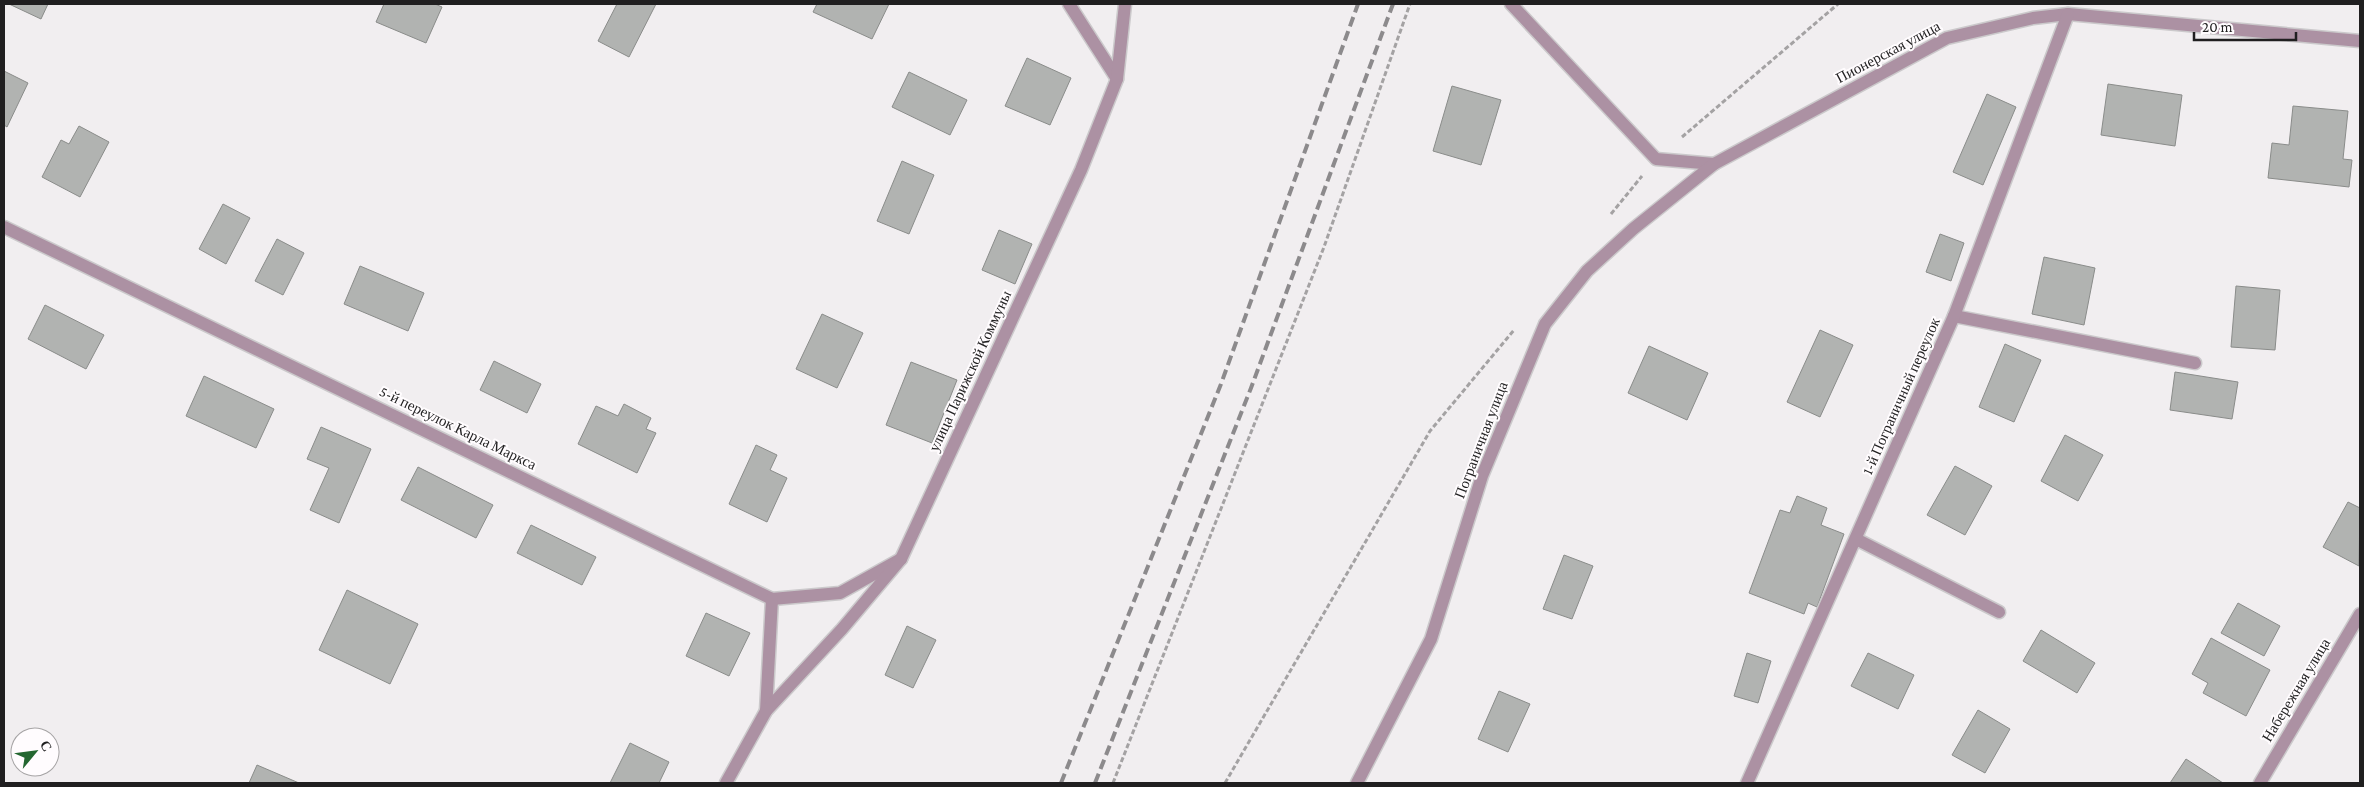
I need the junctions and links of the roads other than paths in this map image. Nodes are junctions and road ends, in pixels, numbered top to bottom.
1 (1069, 4) edge
2 (1126, 4) edge
3 (1511, 4) edge
4 (2068, 14) junction
5 (2360, 41) edge
6 (1117, 79) junction
7 (1714, 164) junction
8 (4, 227) edge
9 (1954, 316) junction
10 (2195, 363) dead end
11 (1856, 538) junction
12 (902, 559) junction
13 (772, 599) junction
14 (1999, 612) dead end
15 (2360, 614) edge
16 (766, 711) junction
17 (726, 783) edge
18 (1357, 783) edge
19 (1747, 783) edge
20 (2260, 783) edge

1 - 6 street
2 - 6 street, улица Парижской Коммуны
3 - 7 street
4 - 5 street, Пионерская улица
4 - 7 street, Пионерская улица
4 - 9 street, 1-й Пограничный переулок
6 - 12 street, улица Парижской Коммуны
7 - 18 street, Пограничная улица
8 - 13 street, 5-й переулок Карла Маркса
9 - 10 street
9 - 11 street, 1-й Пограничный переулок
11 - 14 street
11 - 19 street, 1-й Пограничный переулок
12 - 13 street
12 - 16 street, улица Парижской Коммуны
13 - 16 street, улица Парижской Коммуны
15 - 20 street, Набережная улица
16 - 17 street, улица Парижской Коммуны

